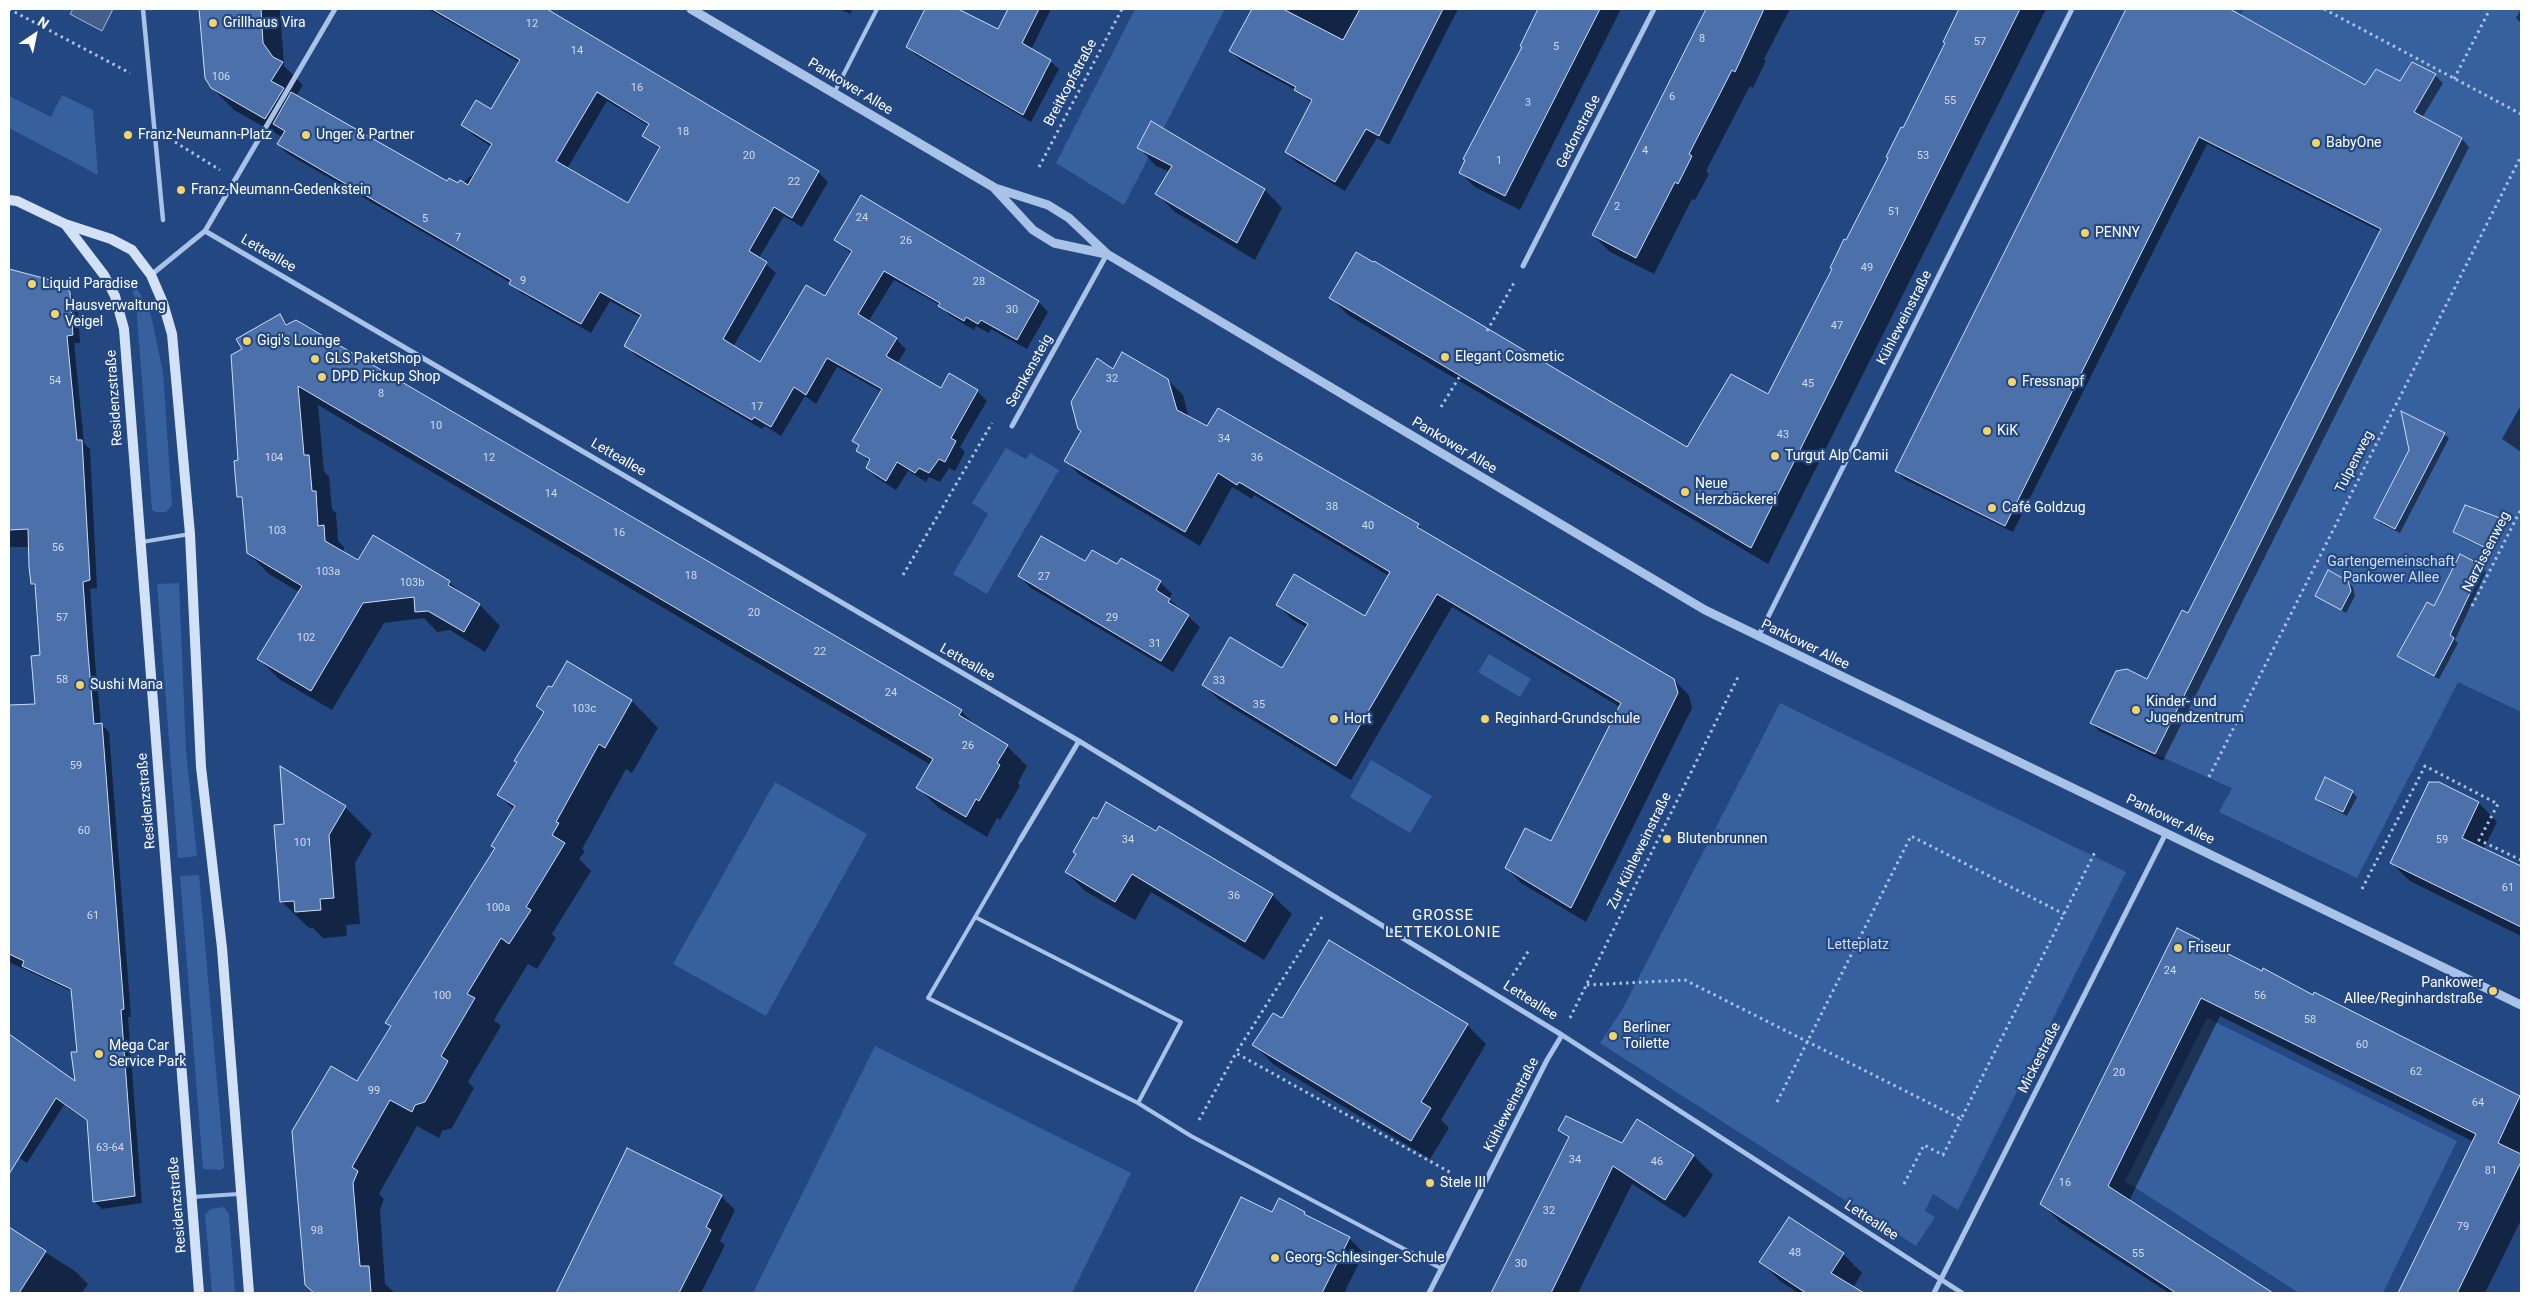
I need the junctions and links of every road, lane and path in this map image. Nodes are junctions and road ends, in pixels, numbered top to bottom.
1 (9, 9) edge
2 (143, 9) edge
3 (335, 9) edge
4 (691, 9) edge
5 (877, 9) edge
6 (1122, 9) edge
7 (1654, 9) edge
8 (2072, 9) edge
9 (2324, 9) edge
10 (2490, 9) edge
11 (2454, 79) junction
12 (149, 82) junction
13 (834, 93) junction
14 (2521, 114) edge
15 (197, 156) dead end
16 (2521, 156) edge
17 (1039, 167) dead end
18 (236, 180) junction
19 (995, 188) junction
20 (12, 199) edge
21 (163, 220) dead end
22 (65, 224) junction
23 (205, 231) junction
24 (1107, 254) junction
25 (1523, 266) joint
26 (151, 275) junction
27 (1487, 331) dead end
28 (1460, 376) dead end
29 (1441, 407) dead end
30 (1012, 426) joint
31 (2521, 509) edge
32 (190, 534) junction
33 (140, 542) junction
34 (903, 575) dead end
35 (2472, 606) dead end
36 (1758, 637) junction
37 (1738, 677) dead end
38 (1079, 740) junction
39 (2209, 778) dead end
40 (2166, 833) junction
41 (1020, 840) joint
42 (2095, 852) dead end
43 (2521, 860) edge
44 (2362, 889) dead end
45 (2064, 914) junction
46 (1322, 917) dead end
47 (975, 918) junction
48 (1528, 950) dead end
49 (1509, 981) dead end
50 (1587, 985) junction
51 (2521, 1005) edge
52 (1562, 1034) junction
53 (1808, 1041) junction
54 (1236, 1053) junction
55 (1777, 1102) dead end
56 (1138, 1103) junction
57 (1961, 1118) junction
58 (1191, 1136) junction
59 (1453, 1174) dead end
60 (1904, 1184) dead end
61 (242, 1193) junction
62 (191, 1198) junction
63 (1442, 1269) junction
64 (1941, 1280) junction
65 (199, 1293) edge
66 (249, 1293) edge
67 (1429, 1293) edge
68 (1934, 1293) edge
69 (1962, 1293) edge

1 - 12 path
2 - 12 street
3 - 18 street
4 - 13 street, Pankower Allee
5 - 13 lane
6 - 17 path, Breitkopfstraße
7 - 25 street, Gedonstraße
8 - 36 street, Kühleweinstraße
9 - 11 path
10 - 11 path
11 - 14 path
12 - 21 street
13 - 19 street, Pankower Allee
15 - 18 path
16 - 39 path, Tulpenweg
18 - 23 street
19 - 24 street, Pankower Allee
19 - 24 street, Pankower Allee
20 - 22 main road
22 - 26 main road
22 - 33 main road, Residenzstraße
23 - 26 street
23 - 38 street, Letteallee
24 - 30 street, Semkensteig
24 - 36 street, Pankower Allee
25 - 27 path
26 - 32 main road
28 - 29 path
30 - 34 path, Semkensteig
31 - 35 path, Narzissenweg
32 - 33 lane
32 - 61 main road
33 - 62 main road, Residenzstraße
36 - 40 street, Pankower Allee
37 - 50 path, Zur Kühleweinstraße
38 - 41 street
38 - 52 street, Letteallee
40 - 51 street, Pankower Allee
40 - 64 street, Mickestraße
41 - 47 lane
42 - 45 path
43 - 44 path
45 - 53 path
45 - 57 path
46 - 54 path
47 - 56 lane
47 - 56 lane
48 - 49 path
50 - 52 path, Zur Kühleweinstraße
50 - 53 path
52 - 63 street, Kühleweinstraße
52 - 64 street, Letteallee
53 - 55 path
53 - 57 path
54 - 58 path
54 - 59 path
56 - 58 lane
57 - 60 path
58 - 63 lane
61 - 62 lane
61 - 66 main road
62 - 65 main road, Residenzstraße
63 - 67 street, Kühleweinstraße
64 - 68 street, Mickestraße
64 - 69 street, Letteallee

